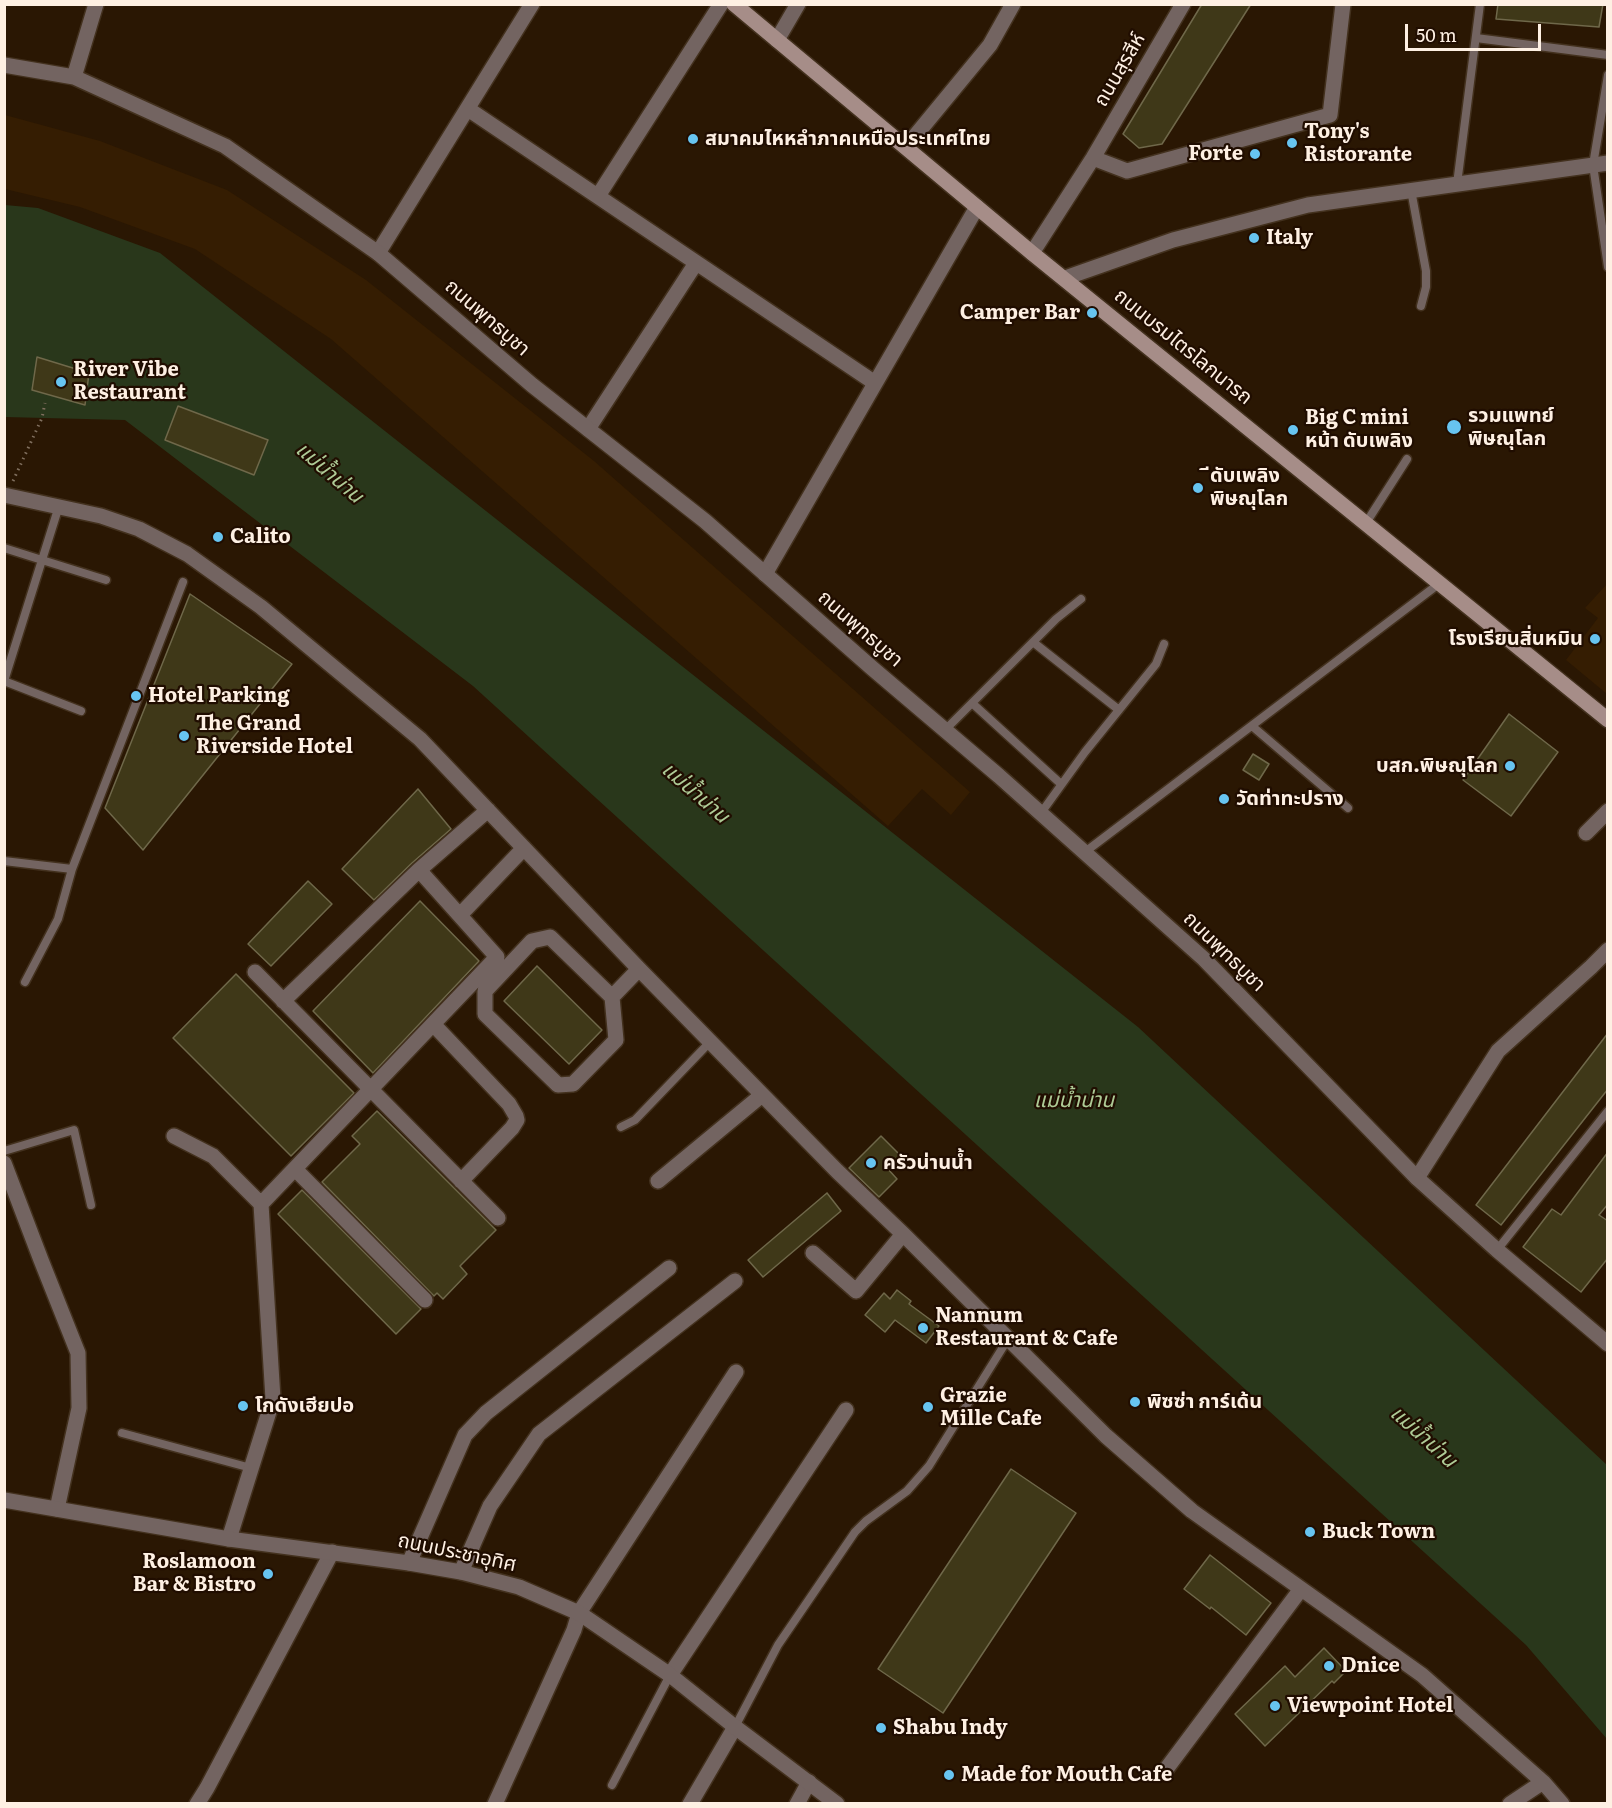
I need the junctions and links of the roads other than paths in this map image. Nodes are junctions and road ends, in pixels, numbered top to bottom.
1 (96, 4) edge
2 (532, 4) edge
3 (721, 4) edge
4 (734, 4) edge
5 (798, 4) edge
6 (1013, 4) edge
7 (1183, 4) edge
8 (1343, 4) edge
9 (1480, 4) edge
10 (1476, 38) junction
11 (777, 40) junction
12 (1608, 55) edge
13 (4, 65) edge
14 (1608, 75) edge
15 (74, 77) junction
16 (468, 109) junction
17 (906, 147) junction
18 (1094, 158) junction
19 (1600, 164) edge
20 (1457, 184) junction
21 (1411, 190) junction
22 (598, 196) junction
23 (977, 207) junction
24 (1032, 252) junction
25 (378, 253) junction
26 (696, 263) junction
27 (1608, 267) edge
28 (1065, 278) junction
29 (1420, 306) dead end
30 (876, 383) junction
31 (588, 429) junction
32 (1407, 459) dead end
33 (6, 495) edge
34 (59, 506) junction
35 (1366, 524) junction
36 (4, 548) edge
37 (42, 560) junction
38 (765, 574) junction
39 (106, 580) dead end
40 (183, 582) dead end
41 (1440, 583) junction
42 (1081, 599) dead end
43 (1033, 642) junction
44 (1164, 644) dead end
45 (4, 681) edge
46 (972, 703) junction
47 (1119, 710) junction
48 (81, 711) dead end
49 (1608, 720) edge
50 (1252, 726) junction
51 (945, 730) junction
52 (1061, 784) junction
53 (1348, 808) dead end
54 (488, 810) junction
55 (1608, 811) edge
56 (1041, 813) junction
57 (1586, 833) dead end
58 (524, 848) junction
59 (1085, 852) junction
60 (4, 861) edge
61 (72, 869) junction
62 (419, 870) junction
63 (460, 915) junction
64 (1608, 950) edge
65 (639, 969) junction
66 (255, 972) dead end
67 (25, 982) dead end
68 (612, 997) junction
69 (283, 1001) junction
70 (433, 1024) junction
71 (710, 1042) junction
72 (370, 1089) junction
73 (762, 1095) junction
74 (1608, 1110) edge
75 (621, 1127) dead end
76 (174, 1136) dead end
77 (4, 1151) edge
78 (4, 1163) edge
79 (295, 1169) junction
80 (1417, 1178) junction
81 (461, 1181) junction
82 (658, 1181) dead end
83 (261, 1204) junction
84 (91, 1205) dead end
85 (498, 1218) dead end
86 (903, 1234) junction
87 (1497, 1251) junction
88 (813, 1253) dead end
89 (669, 1268) dead end
90 (735, 1281) dead end
91 (425, 1300) dead end
92 (1008, 1339) junction
93 (1608, 1344) edge
94 (736, 1372) dead end
95 (846, 1410) dead end
96 (122, 1433) dead end
97 (251, 1468) junction
98 (4, 1500) edge
99 (57, 1509) junction
100 (229, 1539) junction
101 (332, 1552) junction
102 (409, 1563) junction
103 (461, 1572) junction
104 (1301, 1589) junction
105 (579, 1613) junction
106 (670, 1675) junction
107 (735, 1727) junction
108 (1164, 1772) dead end
109 (809, 1782) junction
110 (1543, 1782) junction
111 (612, 1785) dead end
112 (197, 1803) edge
113 (495, 1803) edge
114 (690, 1803) edge
115 (797, 1803) edge
116 (837, 1803) edge
117 (1510, 1803) edge
118 (1562, 1803) edge

1 - 15 street
2 - 16 street
3 - 22 street
4 - 11 main road, ถนนบรมไตรโลกนารถ
5 - 11 street
6 - 17 street
7 - 18 street, ถนนสุรสีห์
8 - 18 street
9 - 10 lane
10 - 12 lane
10 - 20 lane
11 - 17 main road, ถนนบรมไตรโลกนารถ
13 - 15 street, ถนนพุทธบูชา
14 - 19 lane
15 - 25 street, ถนนพุทธบูชา
16 - 22 street
16 - 25 street
17 - 23 main road, ถนนบรมไตรโลกนารถ
18 - 24 street, ถนนสุรสีห์
19 - 20 street
19 - 27 lane
20 - 21 street
21 - 28 street
21 - 29 lane
22 - 26 street
23 - 24 main road, ถนนบรมไตรโลกนารถ
23 - 30 street
24 - 28 main road, ถนนบรมไตรโลกนารถ
25 - 31 street, ถนนพุทธบูชา
26 - 30 street
26 - 31 street
28 - 35 main road, ถนนบรมไตรโลกนารถ
30 - 38 street
31 - 38 street, ถนนพุทธบูชา
32 - 35 lane
33 - 34 street
34 - 37 lane
34 - 54 street
35 - 41 main road, ถนนบรมไตรโลกนารถ
36 - 37 lane
37 - 39 lane
37 - 45 lane
38 - 51 street, ถนนพุทธบูชา
40 - 61 lane
41 - 49 main road, ถนนบรมไตรโลกนารถ
41 - 50 lane
42 - 43 lane
43 - 46 lane
43 - 47 lane
44 - 47 lane
45 - 48 lane
46 - 51 lane
46 - 52 lane
47 - 52 lane
50 - 53 lane
50 - 59 lane
51 - 56 street, ถนนพุทธบูชา
52 - 56 lane
54 - 58 street
54 - 62 street
55 - 57 street
56 - 59 street, ถนนพุทธบูชา
58 - 63 street
58 - 65 street
59 - 80 street, ถนนพุทธบูชา
60 - 61 lane
61 - 67 lane
62 - 63 street
62 - 69 street
63 - 70 street
64 - 80 street
65 - 68 street
65 - 71 street
66 - 69 street
68 - 68 street
69 - 72 street
70 - 72 street
70 - 81 street
71 - 73 street
71 - 75 lane
72 - 79 street
72 - 81 street
73 - 82 street
73 - 86 street
74 - 87 lane
76 - 83 street
77 - 84 lane
78 - 99 street
79 - 83 street
79 - 91 street
80 - 87 street, ถนนพุทธบูชา
81 - 85 street
83 - 97 street
86 - 88 street
86 - 92 street
87 - 93 street, ถนนพุทธบูชา
89 - 102 street
90 - 103 street
92 - 104 street
92 - 107 lane
94 - 105 street
95 - 106 street
96 - 97 lane
97 - 100 street
98 - 99 street, ถนนประชาอุทิศ
99 - 100 street, ถนนประชาอุทิศ
100 - 101 street, ถนนประชาอุทิศ
101 - 102 street, ถนนประชาอุทิศ
101 - 112 street
102 - 103 street, ถนนประชาอุทิศ
103 - 105 street, ถนนประชาอุทิศ
104 - 108 street
104 - 110 street
105 - 106 street, ถนนประชาอุทิศ
105 - 113 street
106 - 107 street, ถนนประชาอุทิศ
106 - 111 lane
107 - 109 street, ถนนประชาอุทิศ
107 - 114 street
109 - 115 street
109 - 116 street, ถนนประชาอุทิศ
110 - 117 street
110 - 118 street

